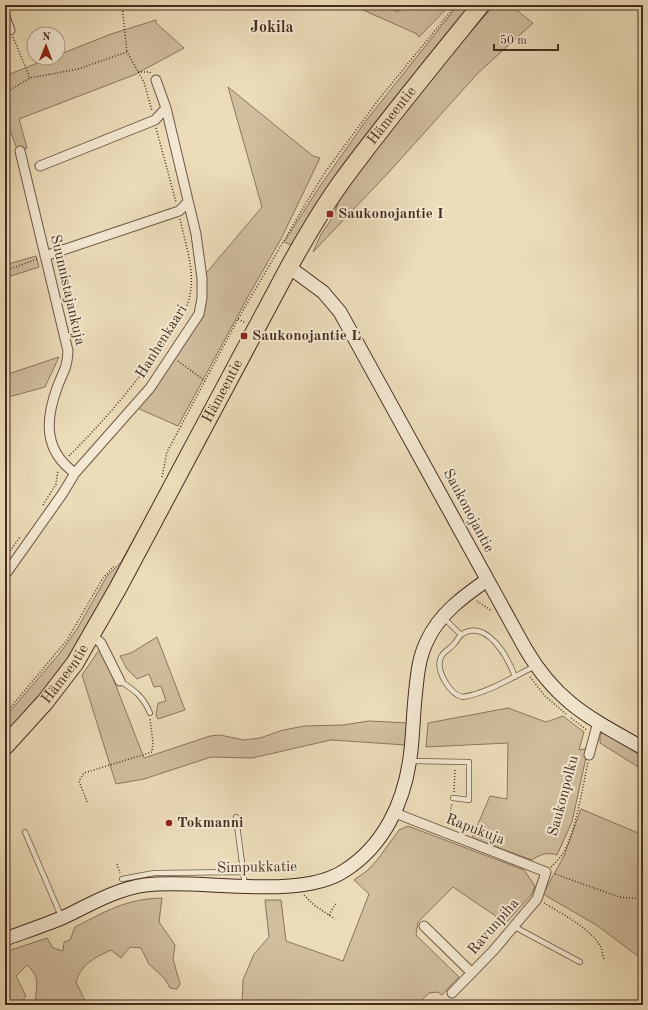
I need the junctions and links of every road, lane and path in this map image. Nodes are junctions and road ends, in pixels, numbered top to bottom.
1 (122, 5) edge
2 (481, 5) edge
3 (5, 17) edge
4 (10, 30) joint
5 (127, 52) junction
6 (138, 72) junction
7 (30, 78) junction
8 (156, 80) joint
9 (5, 93) edge
10 (166, 108) junction
11 (155, 120) junction
12 (20, 151) dead end
13 (40, 166) dead end
14 (188, 202) junction
15 (179, 211) junction
16 (45, 256) junction
17 (289, 267) junction
18 (5, 271) edge
19 (171, 356) junction
20 (205, 381) dead end
21 (63, 465) junction
22 (75, 473) junction
23 (40, 510) dead end
24 (24, 532) dead end
25 (5, 558) edge
26 (5, 575) edge
27 (488, 580) junction
28 (476, 588) junction
29 (471, 605) dead end
30 (442, 616) junction
31 (92, 635) junction
32 (461, 635) junction
33 (536, 666) junction
34 (515, 677) junction
35 (120, 680) joint
36 (150, 713) joint
37 (598, 722) junction
38 (5, 746) edge
39 (643, 748) edge
40 (589, 755) joint
41 (410, 761) junction
42 (453, 798) dead end
43 (87, 802) dead end
44 (395, 813) junction
45 (236, 817) dead end
46 (25, 832) dead end
47 (243, 872) junction
48 (546, 872) junction
49 (122, 880) dead end
50 (245, 886) junction
51 (299, 895) dead end
52 (537, 899) junction
53 (643, 899) edge
54 (336, 903) dead end
55 (329, 915) junction
56 (61, 918) junction
57 (335, 919) dead end
58 (424, 926) dead end
59 (513, 926) junction
60 (5, 939) edge
61 (604, 960) dead end
62 (580, 962) dead end
63 (472, 973) junction
64 (452, 993) dead end

1 - 5 path
2 - 17 highway, Hämeentie
3 - 4 street
4 - 7 path
5 - 6 path
5 - 7 path
6 - 8 path
6 - 11 path
7 - 9 path
8 - 10 street, Hanhenkaari
10 - 11 street
10 - 14 street, Hanhenkaari
11 - 13 street
11 - 15 path
12 - 16 street, Suunnistajankuja
14 - 15 street
14 - 19 street, Hanhenkaari
15 - 16 street
15 - 21 path
16 - 18 path
16 - 21 street, Suunnistajankuja
17 - 27 street, Saukonojantie
17 - 31 highway, Hämeentie
19 - 20 path
19 - 22 street, Hanhenkaari
21 - 22 street, Suunnistajankuja
21 - 23 path
22 - 26 street, Hanhenkaari
24 - 25 path
27 - 28 street, Simpukkatie
27 - 33 street, Saukonojantie
28 - 29 path
28 - 30 street, Simpukkatie
30 - 32 lane
30 - 41 street, Simpukkatie
31 - 35 street
31 - 38 highway, Hämeentie
32 - 34 lane
32 - 34 lane
33 - 34 lane
33 - 37 street, Saukonojantie
35 - 36 lane
36 - 43 path
37 - 39 street, Saukonojantie
37 - 40 street, Saukonpolku
40 - 48 path, Saukonpolku
41 - 42 lane
41 - 44 street, Simpukkatie
44 - 48 street, Rapukuja
44 - 50 street, Simpukkatie
45 - 47 lane
46 - 56 lane
47 - 49 lane
47 - 50 lane
48 - 52 street, Ravunpiha
48 - 53 path
50 - 56 street, Simpukkatie
51 - 55 path
52 - 59 street, Ravunpiha
52 - 61 path
54 - 55 path
55 - 57 path
56 - 60 street, Simpukkatie
58 - 63 street
59 - 62 lane
59 - 63 street, Ravunpiha
63 - 64 street, Ravunpiha

